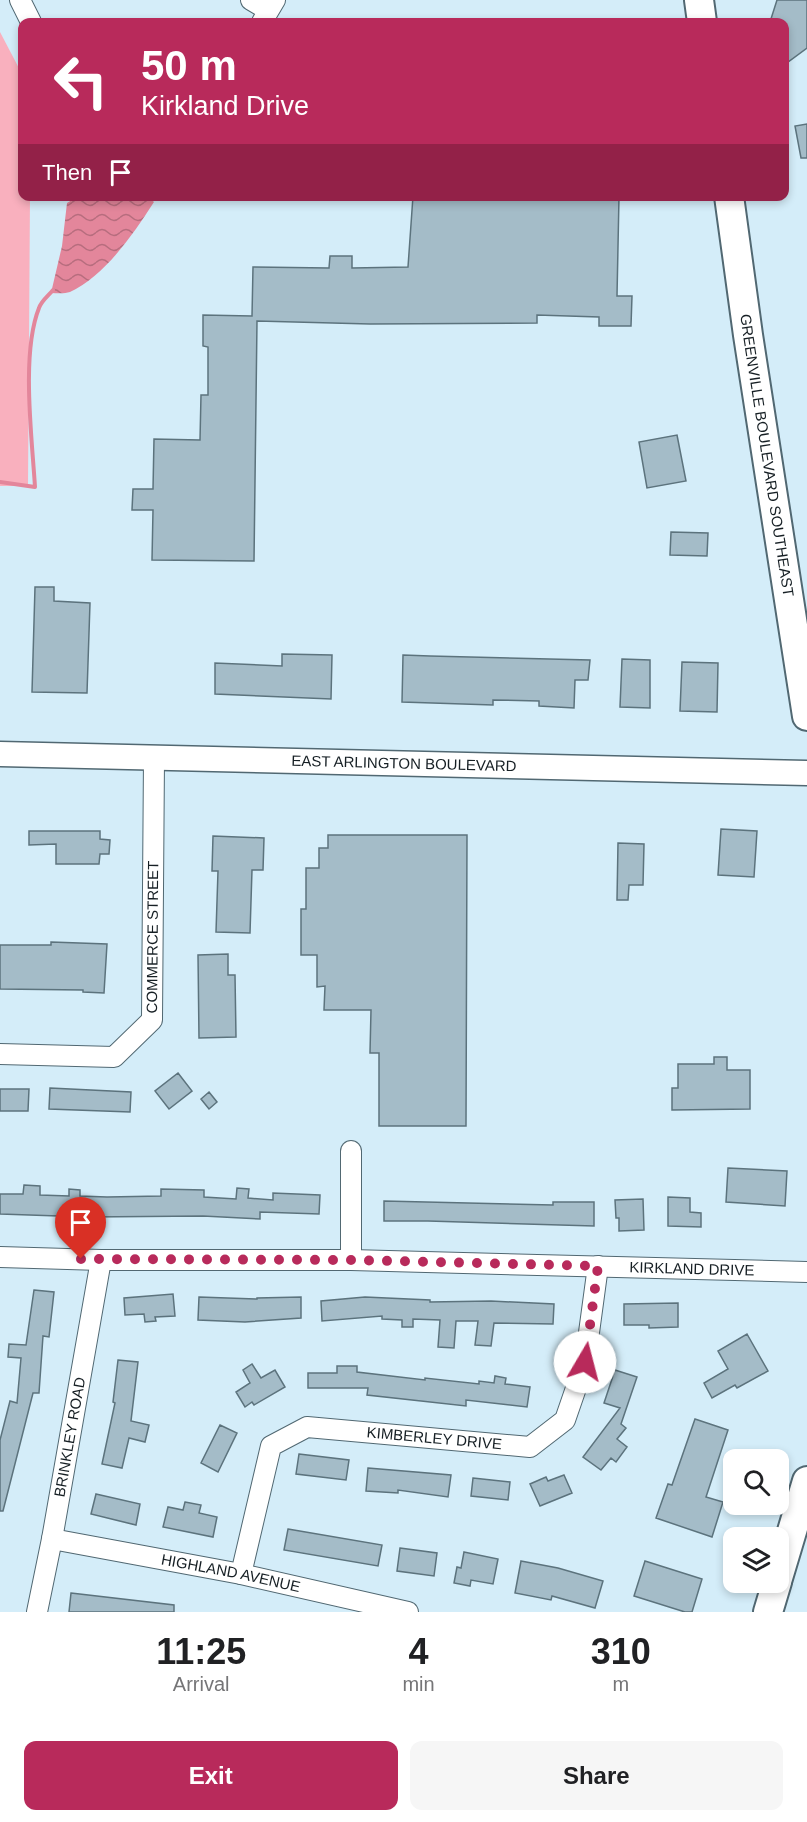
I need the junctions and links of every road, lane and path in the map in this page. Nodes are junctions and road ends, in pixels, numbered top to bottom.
1 (20, 0) edge
2 (251, 0) edge
3 (699, 0) edge
4 (268, 11) edge
5 (29, 18) edge
6 (701, 18) edge
7 (730, 201) edge
8 (807, 716) edge
9 (0, 754) edge
10 (154, 758) junction
11 (807, 773) edge
12 (0, 1054) edge
13 (351, 1151) dead end
14 (0, 1257) edge
15 (101, 1260) junction
16 (351, 1260) junction
17 (598, 1266) junction
18 (807, 1272) edge
19 (807, 1481) edge
20 (52, 1539) junction
21 (789, 1541) edge
22 (241, 1574) junction
23 (774, 1593) edge
24 (359, 1607) edge
25 (37, 1612) edge
26 (408, 1612) edge
27 (768, 1612) edge

1 - 5 street
2 - 4 street
3 - 6 highway
7 - 8 highway, GREENVILLE BOULEVARD SOUTHEAST
9 - 10 main road, EAST ARLINGTON BOULEVARD
10 - 11 main road, EAST ARLINGTON BOULEVARD
10 - 12 street, COMMERCE STREET
13 - 16 street
14 - 15 street, KIRKLAND DRIVE
15 - 16 street, KIRKLAND DRIVE
15 - 20 street, BRINKLEY ROAD
16 - 17 street, KIRKLAND DRIVE
17 - 18 street, KIRKLAND DRIVE
17 - 22 street, KIMBERLEY DRIVE
19 - 21 highway
20 - 22 street, HIGHLAND AVENUE
20 - 25 street, BRINKLEY ROAD
22 - 24 street, HIGHLAND AVENUE
23 - 27 highway
24 - 26 street, HIGHLAND AVENUE

